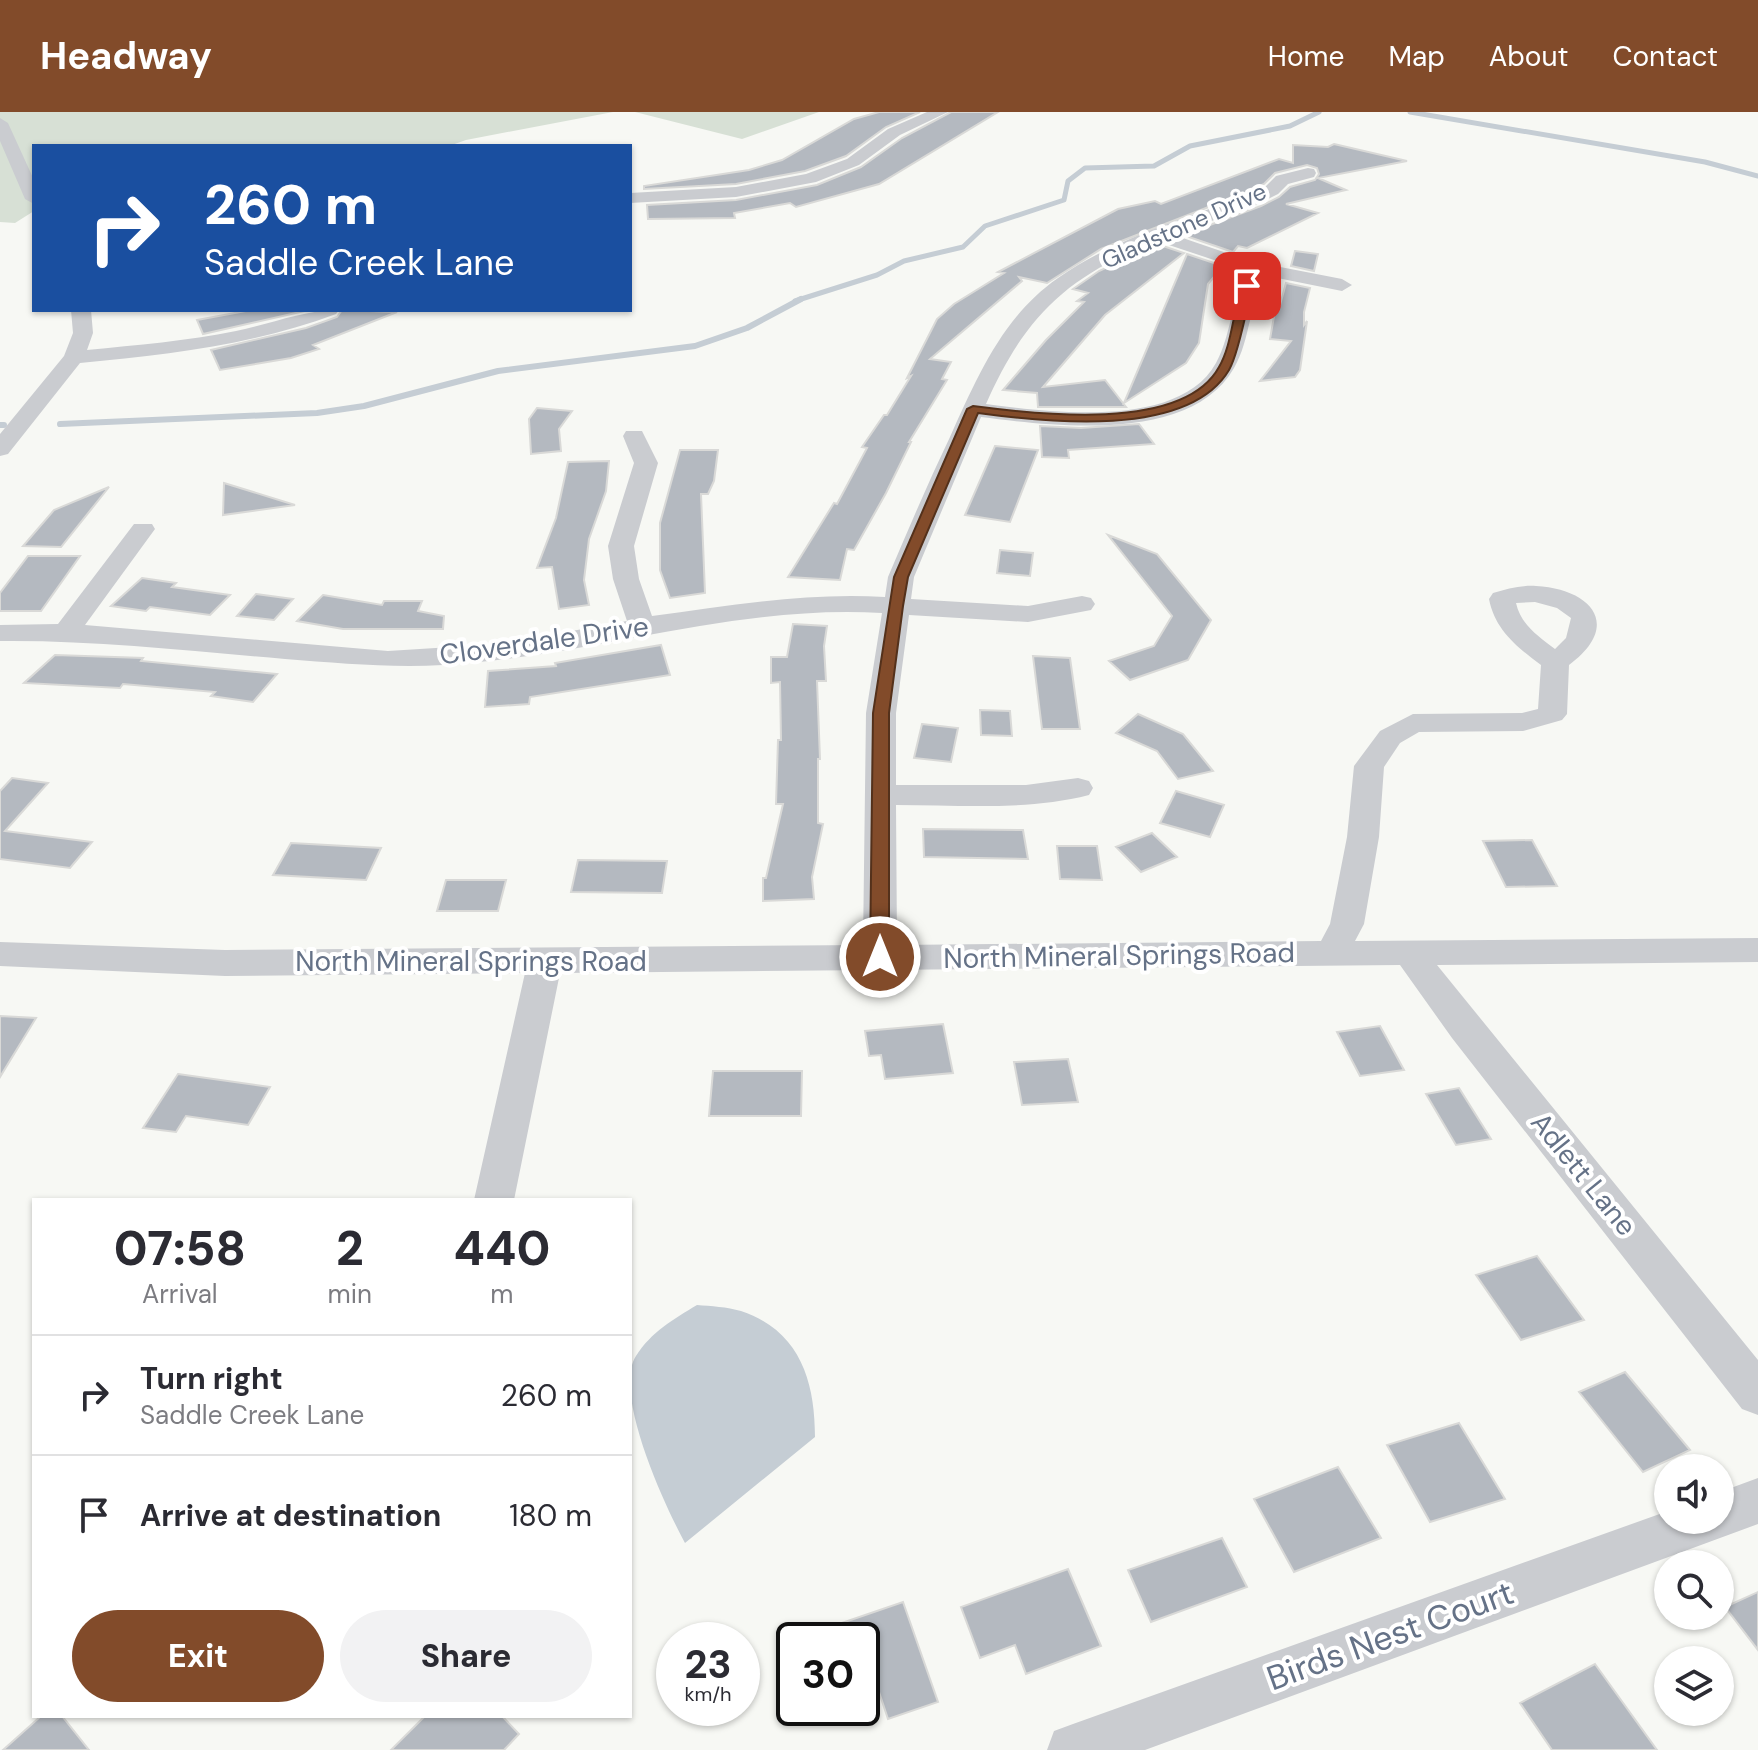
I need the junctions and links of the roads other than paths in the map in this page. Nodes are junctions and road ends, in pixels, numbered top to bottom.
1 (940, 112) edge
2 (0, 123) edge
3 (1308, 173) dead end
4 (32, 192) edge
5 (632, 198) edge
6 (1157, 235) junction
7 (1261, 270) junction
8 (1342, 285) dead end
9 (81, 312) edge
10 (322, 312) edge
11 (74, 357) junction
12 (973, 409) junction
13 (634, 436) dead end
14 (0, 449) edge
15 (143, 529) dead end
16 (1082, 604) dead end
17 (896, 606) junction
18 (642, 626) junction
19 (66, 632) junction
20 (0, 633) edge
21 (1555, 662) dead end
22 (1078, 788) dead end
23 (881, 795) junction
24 (1758, 950) edge
25 (1332, 953) junction
26 (0, 954) edge
27 (1410, 954) junction
28 (880, 957) junction
29 (545, 961) junction
30 (494, 1198) edge
31 (1758, 1394) edge
32 (1758, 1501) edge
33 (1734, 1510) edge
34 (1668, 1534) edge
35 (1073, 1750) edge

1 - 5 street
2 - 4 street
3 - 6 street, Gladstone Drive
6 - 7 street
6 - 12 street, Gladstone Drive
7 - 8 street
7 - 12 street
9 - 11 street
10 - 11 street
11 - 14 street
12 - 17 street, Gladstone Drive
13 - 18 street
15 - 19 street
16 - 17 street, Cloverdale Drive
17 - 18 street, Cloverdale Drive
17 - 23 street, Gladstone Drive
18 - 19 street, Cloverdale Drive
19 - 20 street, Cloverdale Drive
21 - 25 street
22 - 23 street
23 - 28 street, Gladstone Drive
24 - 27 street, North Mineral Springs Road
25 - 27 street, North Mineral Springs Road
25 - 28 street, North Mineral Springs Road
26 - 29 street, North Mineral Springs Road
27 - 31 street, Adlett Lane
28 - 29 street, North Mineral Springs Road
29 - 30 street
32 - 33 street
34 - 35 street, Birds Nest Court

